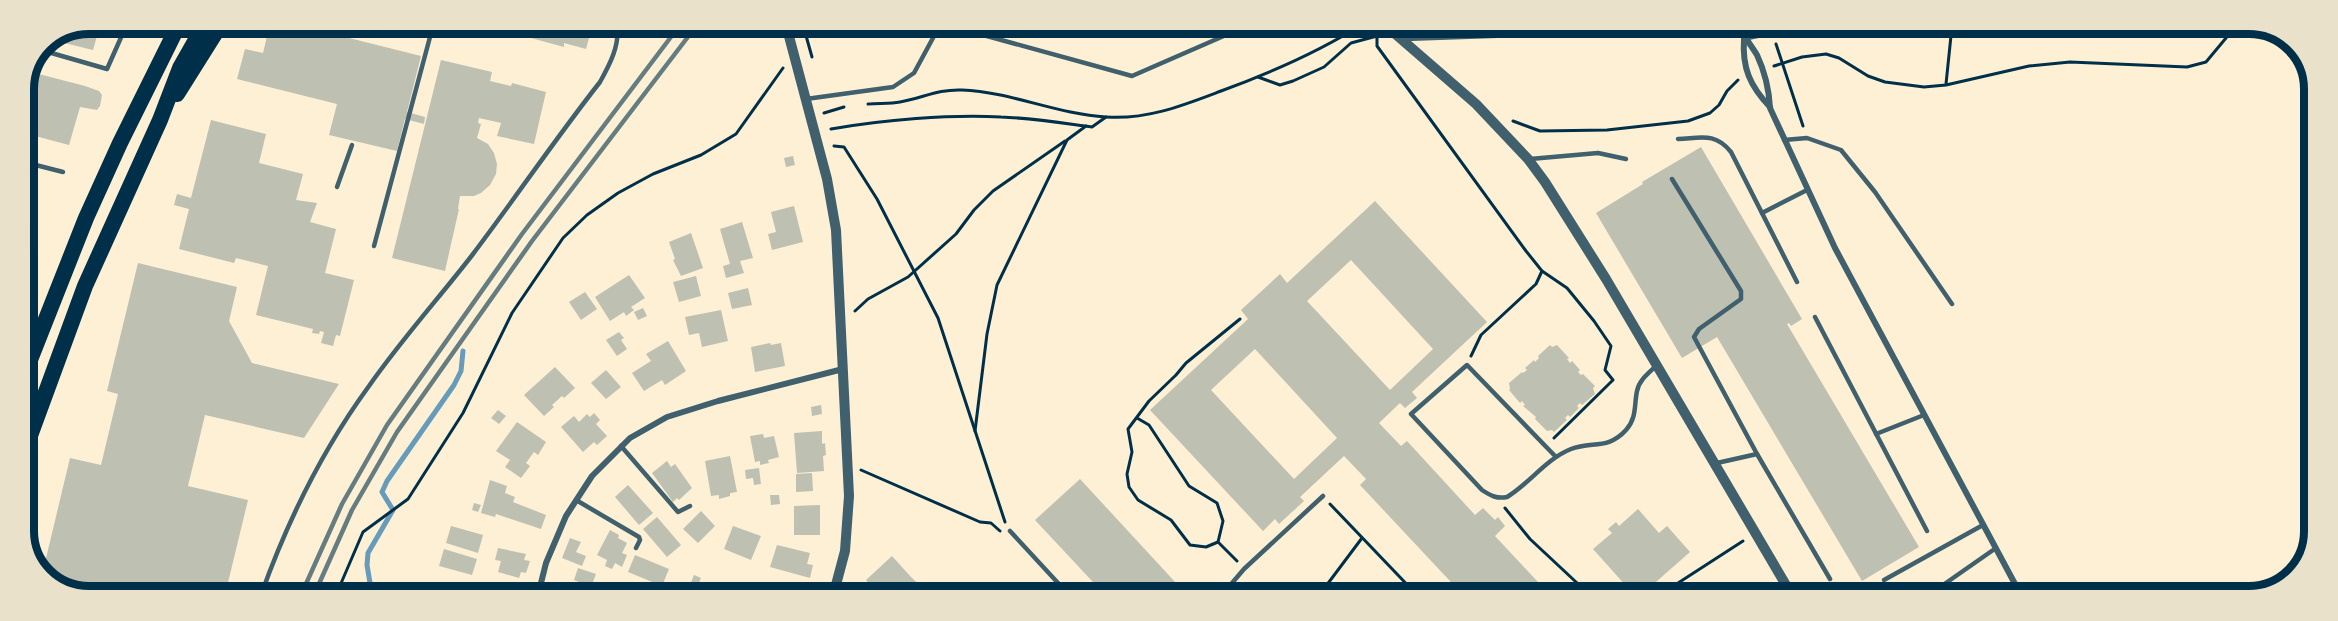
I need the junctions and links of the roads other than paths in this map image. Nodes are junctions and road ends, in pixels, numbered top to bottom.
1 (123, 34) edge
2 (174, 34) edge
3 (199, 34) edge
4 (215, 34) edge
5 (618, 34) edge
6 (788, 34) edge
7 (935, 34) edge
8 (980, 34) edge
9 (1228, 34) edge
10 (1396, 34) edge
11 (1521, 34) edge
12 (1742, 34) edge
13 (1743, 34) edge
14 (430, 37) dead end
15 (1402, 39) junction
16 (50, 53) edge
17 (806, 99) junction
18 (1770, 108) junction
19 (160, 120) junction
20 (1678, 139) dead end
21 (1785, 140) junction
22 (352, 146) dead end
23 (1528, 159) junction
24 (1626, 159) dead end
25 (34, 165) edge
26 (63, 172) dead end
27 (1672, 179) dead end
28 (337, 187) dead end
29 (1807, 190) junction
30 (1762, 213) junction
31 (374, 246) dead end
32 (1797, 282) dead end
33 (1952, 304) dead end
34 (1815, 317) dead end
35 (35, 348) edge
36 (1657, 365) junction
37 (843, 369) junction
38 (1924, 415) junction
39 (35, 423) edge
40 (1876, 434) junction
41 (621, 446) junction
42 (1756, 454) junction
43 (1556, 457) junction
44 (1714, 464) junction
45 (1323, 496) road end
46 (576, 500) junction
47 (690, 506) dead end
48 (1983, 525) junction
49 (1010, 531) road end
50 (1927, 531) dead end
51 (636, 548) dead end
52 (1996, 548) junction
53 (1830, 579) dead end
54 (1884, 580) dead end
55 (265, 586) edge
56 (540, 586) edge
57 (836, 586) edge
58 (1061, 586) edge
59 (1230, 586) edge
60 (1786, 586) edge
61 (1942, 586) edge
62 (2016, 586) edge

1 - 16 lane
2 - 35 highway
3 - 19 highway
4 - 19 highway
5 - 55 lane
6 - 17 street
7 - 17 lane
8 - 9 lane
10 - 15 street
11 - 15 lane
12 - 18 street
13 - 18 street
14 - 31 lane
15 - 23 street
17 - 37 street
18 - 21 street
19 - 39 highway
20 - 30 lane
21 - 29 street
21 - 33 lane
22 - 28 lane
23 - 24 lane
23 - 36 street
25 - 26 lane
27 - 42 lane
29 - 30 lane
29 - 38 street
30 - 32 lane
34 - 40 lane
36 - 43 lane
36 - 44 street
37 - 41 street
37 - 57 street
38 - 40 lane
38 - 48 street
40 - 50 lane
41 - 46 street
41 - 47 lane
42 - 44 lane
42 - 53 lane
43 - 43 lane
44 - 60 street
45 - 59 lane
46 - 51 lane
46 - 56 street
48 - 52 street
48 - 54 lane
49 - 58 lane
52 - 61 lane
52 - 62 street

